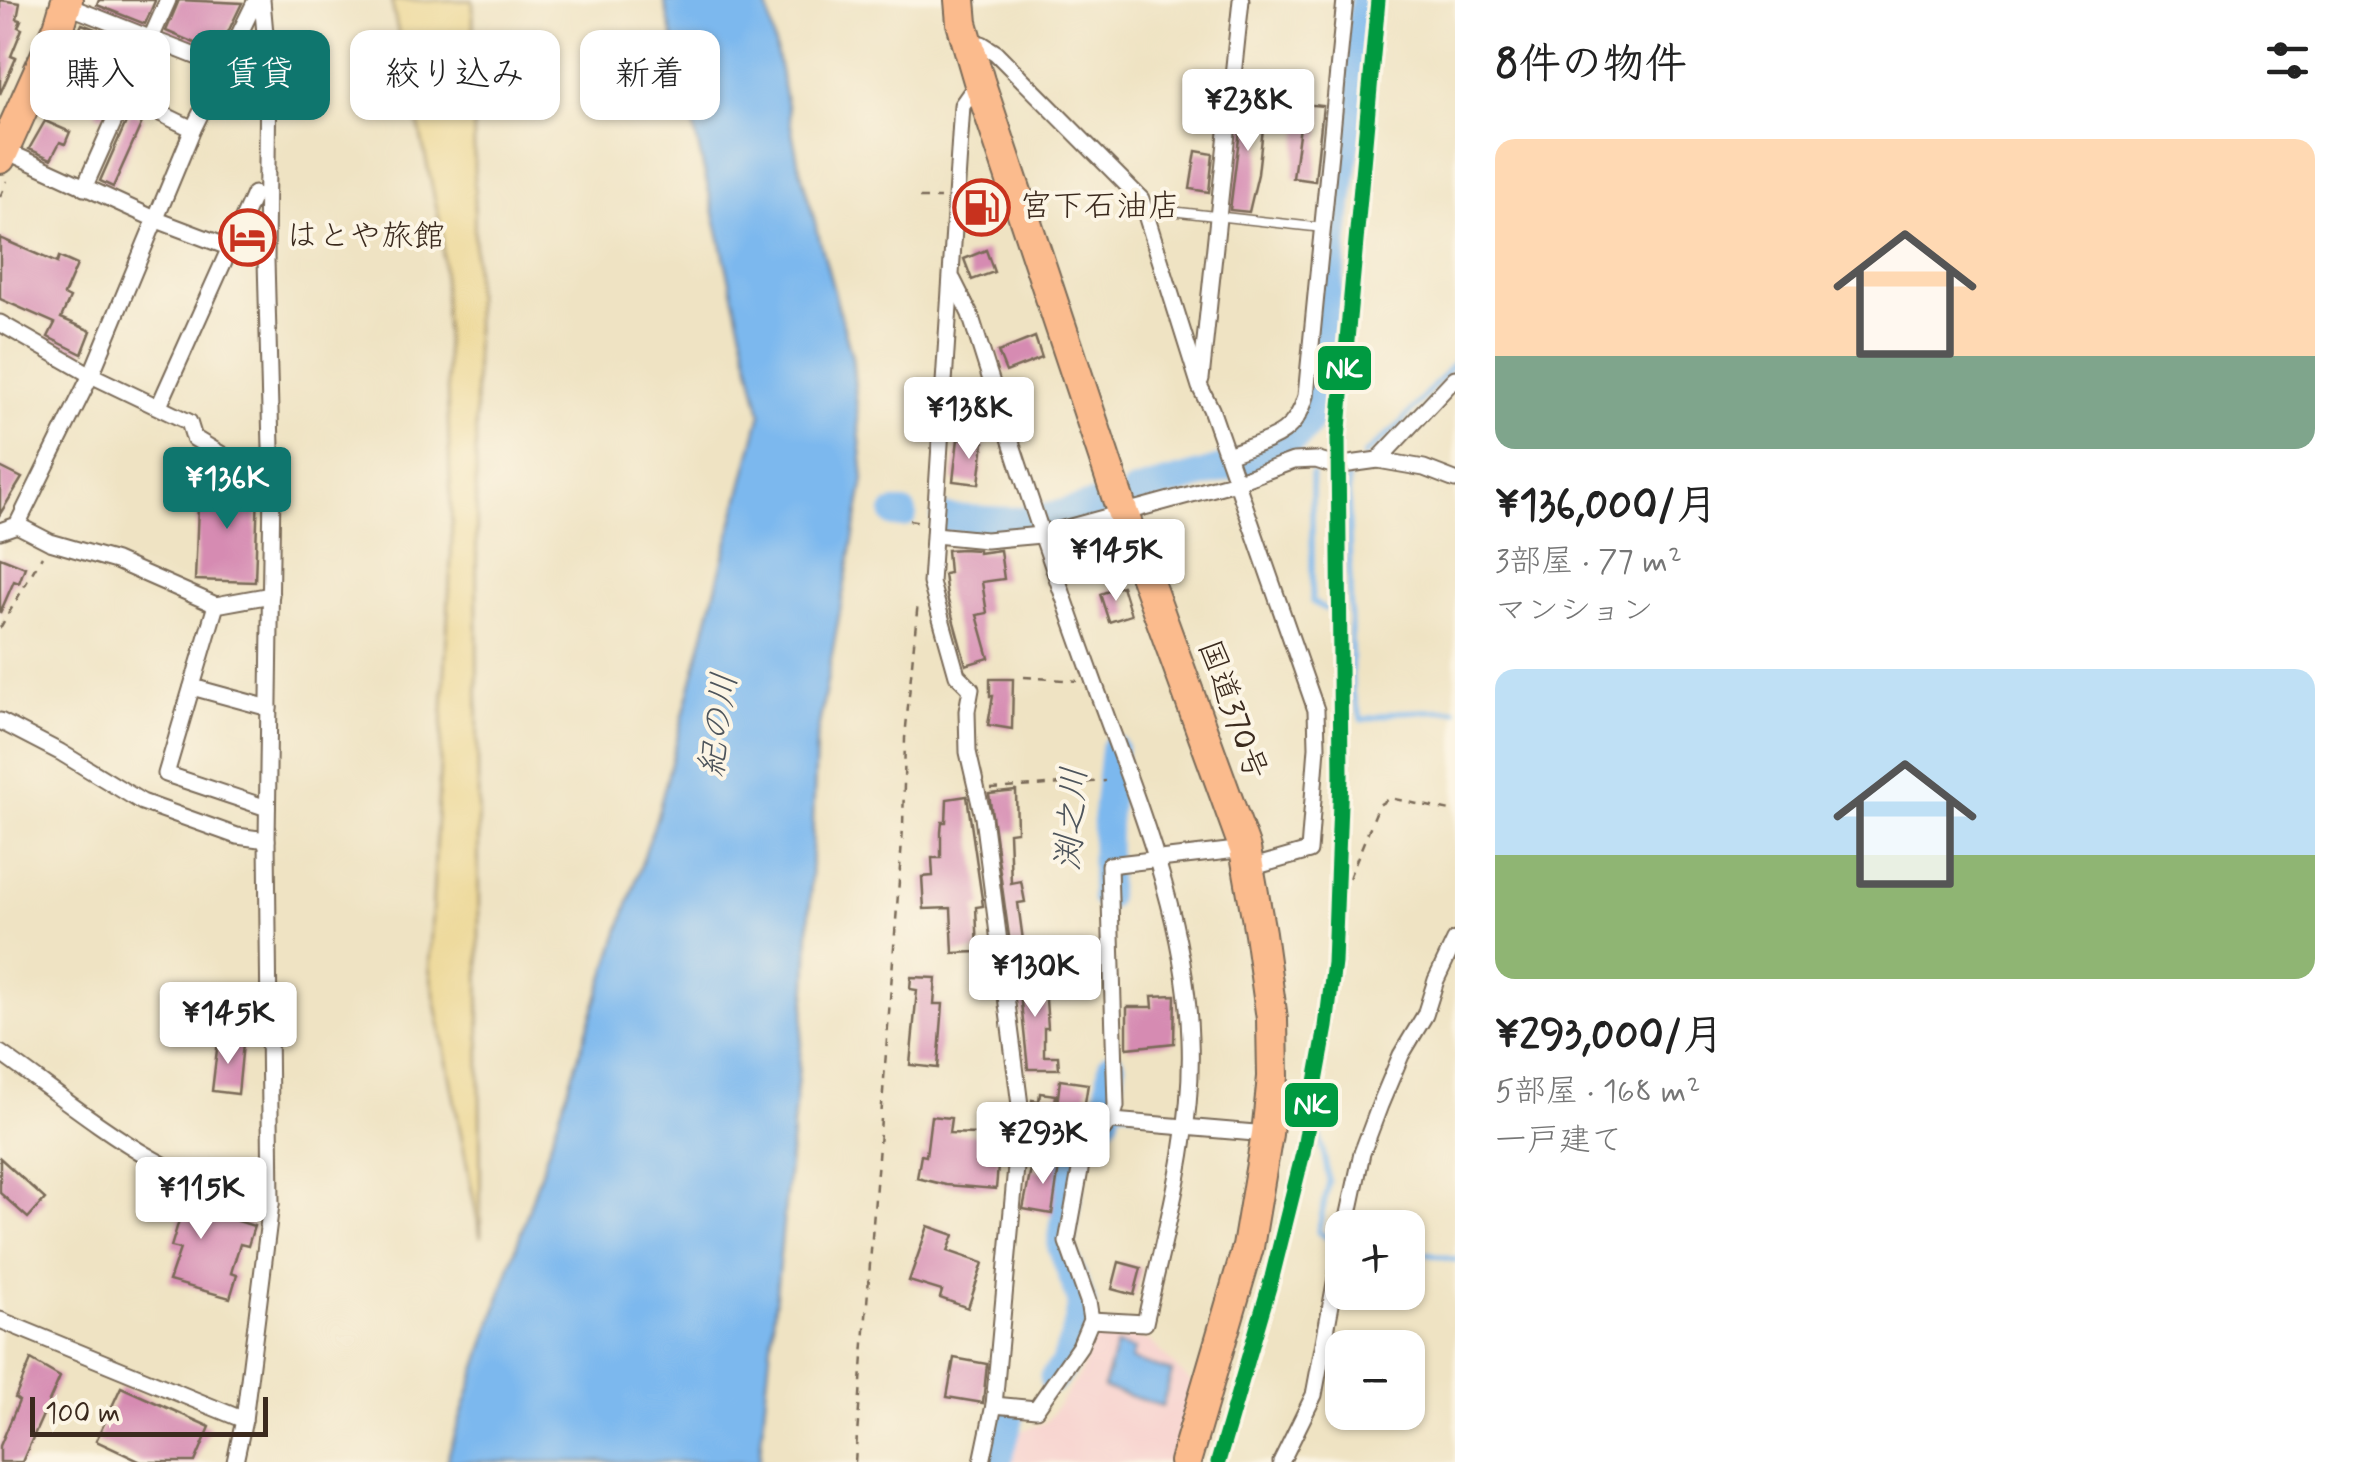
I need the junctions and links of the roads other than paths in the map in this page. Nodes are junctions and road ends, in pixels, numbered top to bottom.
1 (168, 0) edge
2 (259, 0) edge
3 (960, 0) edge
4 (1241, 0) edge
5 (1345, 0) edge
6 (67, 3) edge
7 (134, 30) edge
8 (154, 30) edge
9 (243, 30) edge
10 (970, 49) junction
11 (979, 81) junction
12 (170, 118) edge
13 (114, 120) edge
14 (198, 120) edge
15 (193, 129) junction
16 (2, 154) edge
17 (84, 188) junction
18 (254, 194) dead end
19 (1143, 208) junction
20 (1218, 215) junction
21 (157, 220) junction
22 (1324, 228) junction
23 (236, 251) junction
24 (952, 276) junction
25 (0, 322) edge
26 (91, 376) junction
27 (1455, 378) edge
28 (1200, 388) junction
29 (159, 406) junction
30 (1378, 460) junction
31 (1232, 468) junction
32 (1455, 480) edge
33 (272, 485) junction
34 (1122, 511) junction
35 (16, 525) junction
36 (1039, 530) junction
37 (0, 531) edge
38 (936, 535) junction
39 (270, 595) junction
40 (216, 605) junction
41 (192, 687) junction
42 (269, 708) junction
43 (0, 721) edge
44 (268, 808) junction
45 (267, 840) junction
46 (1248, 858) junction
47 (1157, 861) junction
48 (1455, 940) edge
49 (0, 1053) edge
50 (1113, 1121) junction
51 (1186, 1126) junction
52 (1267, 1134) junction
53 (271, 1204) junction
54 (1350, 1210) edge
55 (1330, 1310) edge
56 (0, 1320) edge
57 (1090, 1320) junction
58 (994, 1405) junction
59 (244, 1420) junction
60 (235, 1462) edge
61 (982, 1462) edge
62 (1185, 1462) edge
63 (1281, 1462) edge

1 - 8 street
2 - 9 street
2 - 33 street
3 - 10 highway, 国道370号
4 - 20 street
5 - 22 street
6 - 7 street
6 - 16 highway
10 - 11 highway, 国道370号
10 - 19 street
11 - 24 street
11 - 34 highway, 国道370号
12 - 15 street
13 - 17 street
14 - 15 street
15 - 21 street
16 - 17 street
17 - 21 street
18 - 23 street
19 - 20 lane
19 - 28 street
20 - 22 lane
20 - 28 street
21 - 23 street
21 - 26 street
22 - 31 street
23 - 29 street
24 - 36 street
24 - 38 street
25 - 26 street
26 - 29 street
26 - 35 street
27 - 30 street
28 - 31 street
29 - 33 street
30 - 31 street
30 - 32 street
31 - 34 street
31 - 46 street
33 - 39 street
34 - 36 street
34 - 46 highway, 国道370号
35 - 37 street
35 - 40 street
36 - 38 street
36 - 47 street
38 - 58 street
39 - 40 street
39 - 42 street
40 - 41 street
41 - 42 street
41 - 44 street
42 - 44 street
43 - 45 street
44 - 45 street
45 - 53 street
46 - 47 street
46 - 52 highway, 国道370号
47 - 50 street
47 - 51 street
48 - 54 street
49 - 53 street
50 - 51 street
50 - 57 street
51 - 52 street
51 - 57 street
52 - 62 highway, 国道370号
53 - 59 street
55 - 63 street
56 - 59 street
57 - 58 street
58 - 61 street
59 - 60 street

